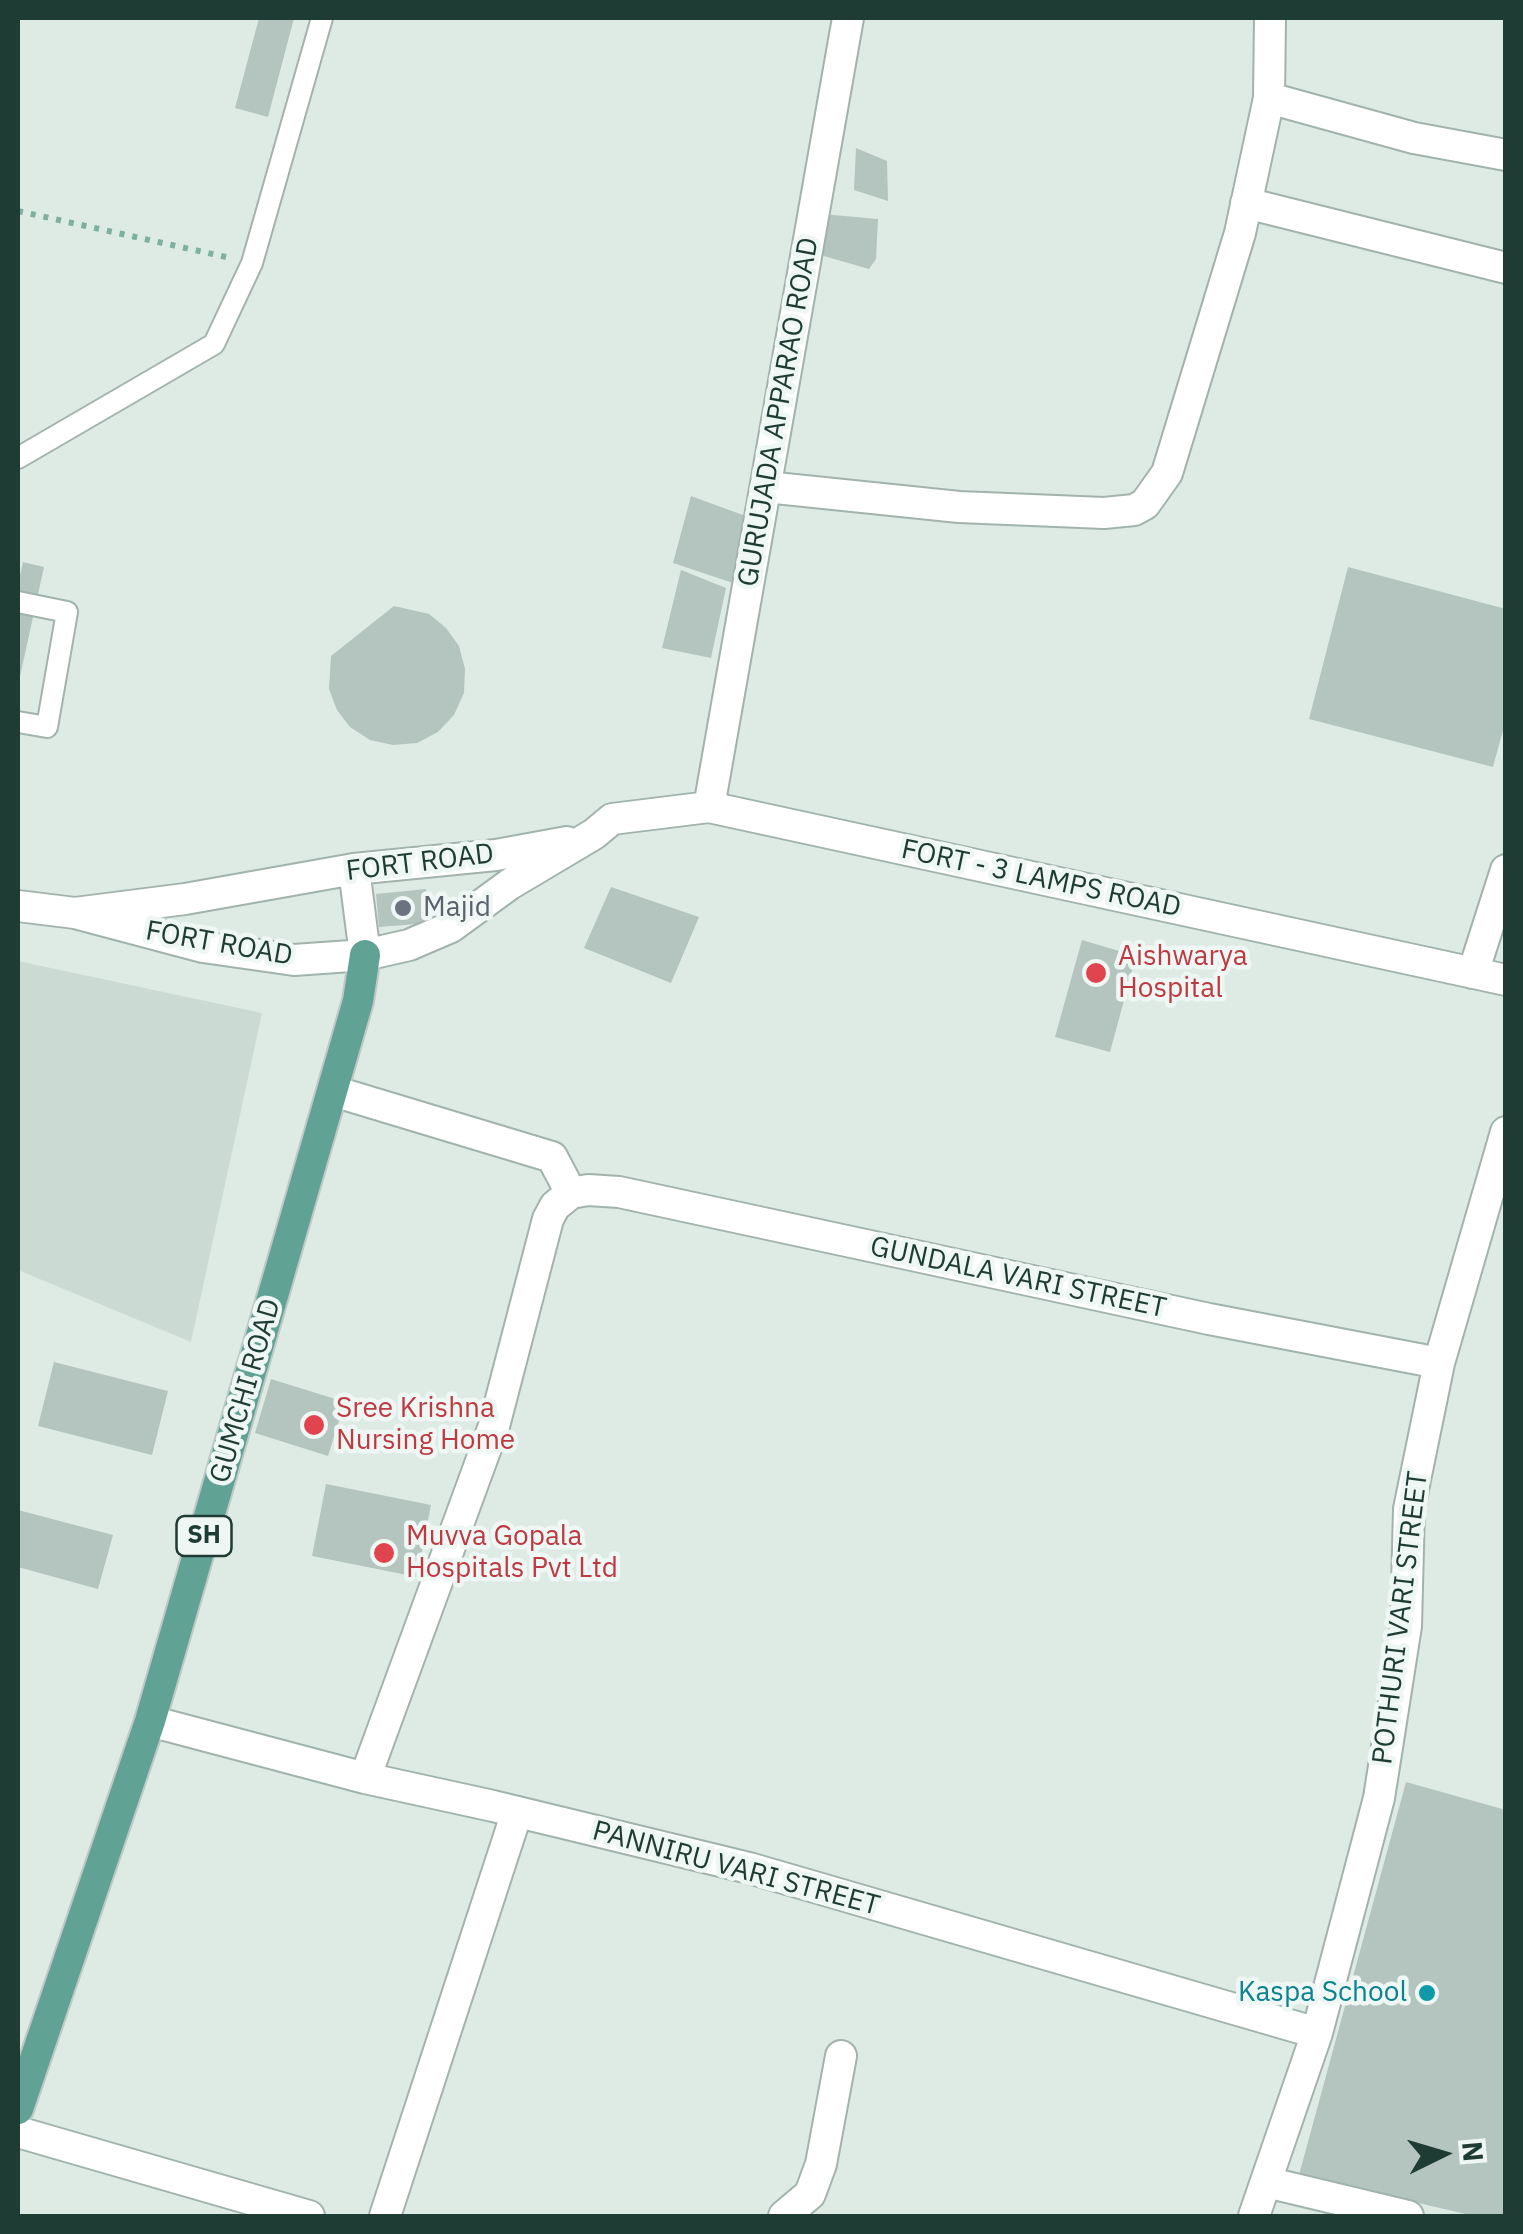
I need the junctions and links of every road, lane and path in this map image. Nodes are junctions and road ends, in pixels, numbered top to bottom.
1 (322, 18) edge
2 (848, 18) edge
3 (1270, 18) edge
4 (1269, 98) junction
5 (1506, 154) edge
6 (1246, 203) junction
7 (19, 211) edge
8 (18, 225) edge
9 (252, 263) junction
10 (1506, 268) edge
11 (18, 458) edge
12 (766, 488) junction
13 (18, 602) edge
14 (18, 722) edge
15 (708, 807) junction
16 (580, 840) junction
17 (354, 869) junction
18 (1506, 870) edge
19 (18, 906) edge
20 (75, 913) junction
21 (365, 955) junction
22 (1473, 973) junction
23 (1506, 980) edge
24 (332, 1091) junction
25 (1506, 1132) edge
26 (584, 1192) junction
27 (1439, 1363) junction
28 (150, 1721) junction
29 (365, 1778) junction
30 (517, 1812) junction
31 (1317, 2033) junction
32 (840, 2056) dead end
33 (18, 2108) edge
34 (18, 2132) edge
35 (1266, 2182) junction
36 (309, 2216) edge
37 (385, 2216) edge
38 (784, 2216) edge
39 (1254, 2216) edge
40 (1408, 2216) edge

1 - 9 lane
2 - 12 street, GURUJADA APPARAO ROAD
3 - 4 street
4 - 5 street
4 - 6 street
6 - 10 street
6 - 12 street
7 - 8 path
7 - 9 path
9 - 11 lane
12 - 15 street, GURUJADA APPARAO ROAD
13 - 14 lane
15 - 16 street, FORT - 3 LAMPS ROAD
15 - 22 street, FORT - 3 LAMPS ROAD
16 - 17 street, FORT ROAD
16 - 21 street, FORT ROAD
17 - 20 street, FORT ROAD
17 - 21 street, SH
18 - 22 street
19 - 20 street, FORT ROAD
20 - 21 street, FORT ROAD
21 - 24 main road, GUMCHI ROAD / SH
22 - 23 street, FORT - 3 LAMPS ROAD
24 - 26 street
24 - 28 main road, GUMCHI ROAD / SH
25 - 27 street, POTHURI VARI STREET
26 - 27 street, GUNDALA VARI STREET
26 - 29 street
27 - 31 street, POTHURI VARI STREET
28 - 29 street, PANNIRU VARI STREET
28 - 33 main road, GUMCHI ROAD / SH
29 - 30 street, PANNIRU VARI STREET
30 - 31 street, PANNIRU VARI STREET
30 - 37 street
31 - 35 street, POTHURI VARI STREET
32 - 38 street
34 - 36 street
35 - 39 street, POTHURI VARI STREET
35 - 40 street

